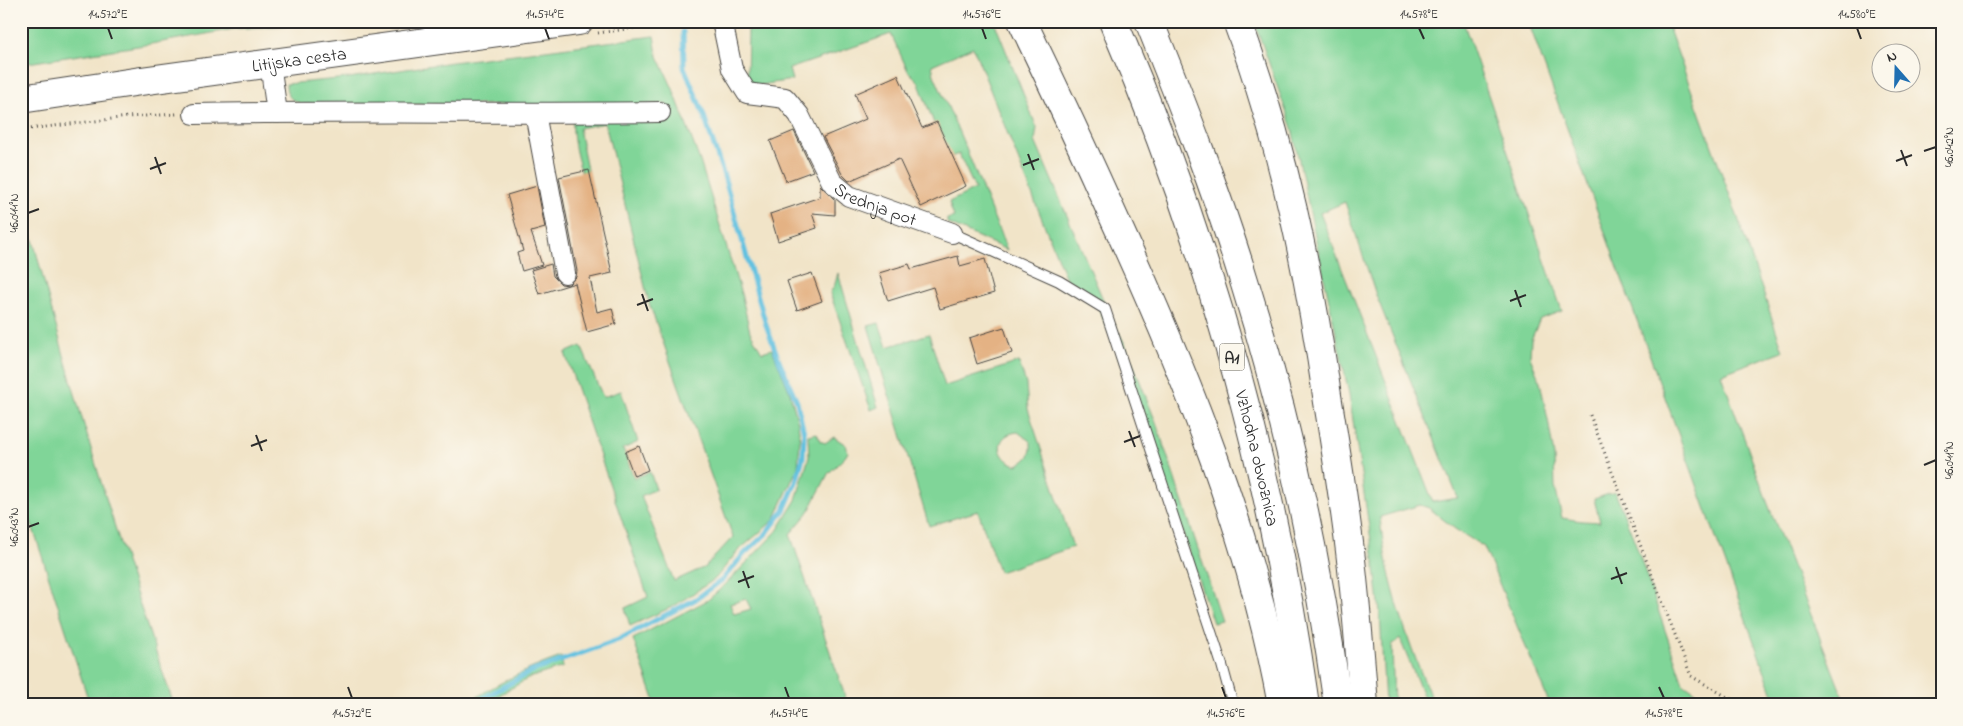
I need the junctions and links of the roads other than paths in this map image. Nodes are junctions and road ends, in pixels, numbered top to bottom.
1 (578, 21) edge
2 (722, 21) edge
3 (1022, 21) edge
4 (1114, 21) edge
5 (1149, 21) edge
6 (1236, 21) edge
7 (270, 63) junction
8 (21, 99) edge
9 (276, 112) junction
10 (660, 112) dead end
11 (194, 114) road end
12 (535, 114) junction
13 (952, 233) joint
14 (565, 273) dead end
15 (1233, 705) edge
16 (1282, 705) edge
17 (1304, 705) edge
18 (1338, 705) edge
19 (1364, 705) edge

1 - 7 main road, Litijska cesta
2 - 13 street, Srednja pot
3 - 16 main road
4 - 17 main road, Vzhodna obvoznica / A1
5 - 18 main road, Vzhodna obvoznica / A1
6 - 19 main road
7 - 8 main road, Litijska cesta
7 - 9 street
9 - 11 street
9 - 12 street
10 - 12 street
12 - 14 street
13 - 15 lane

